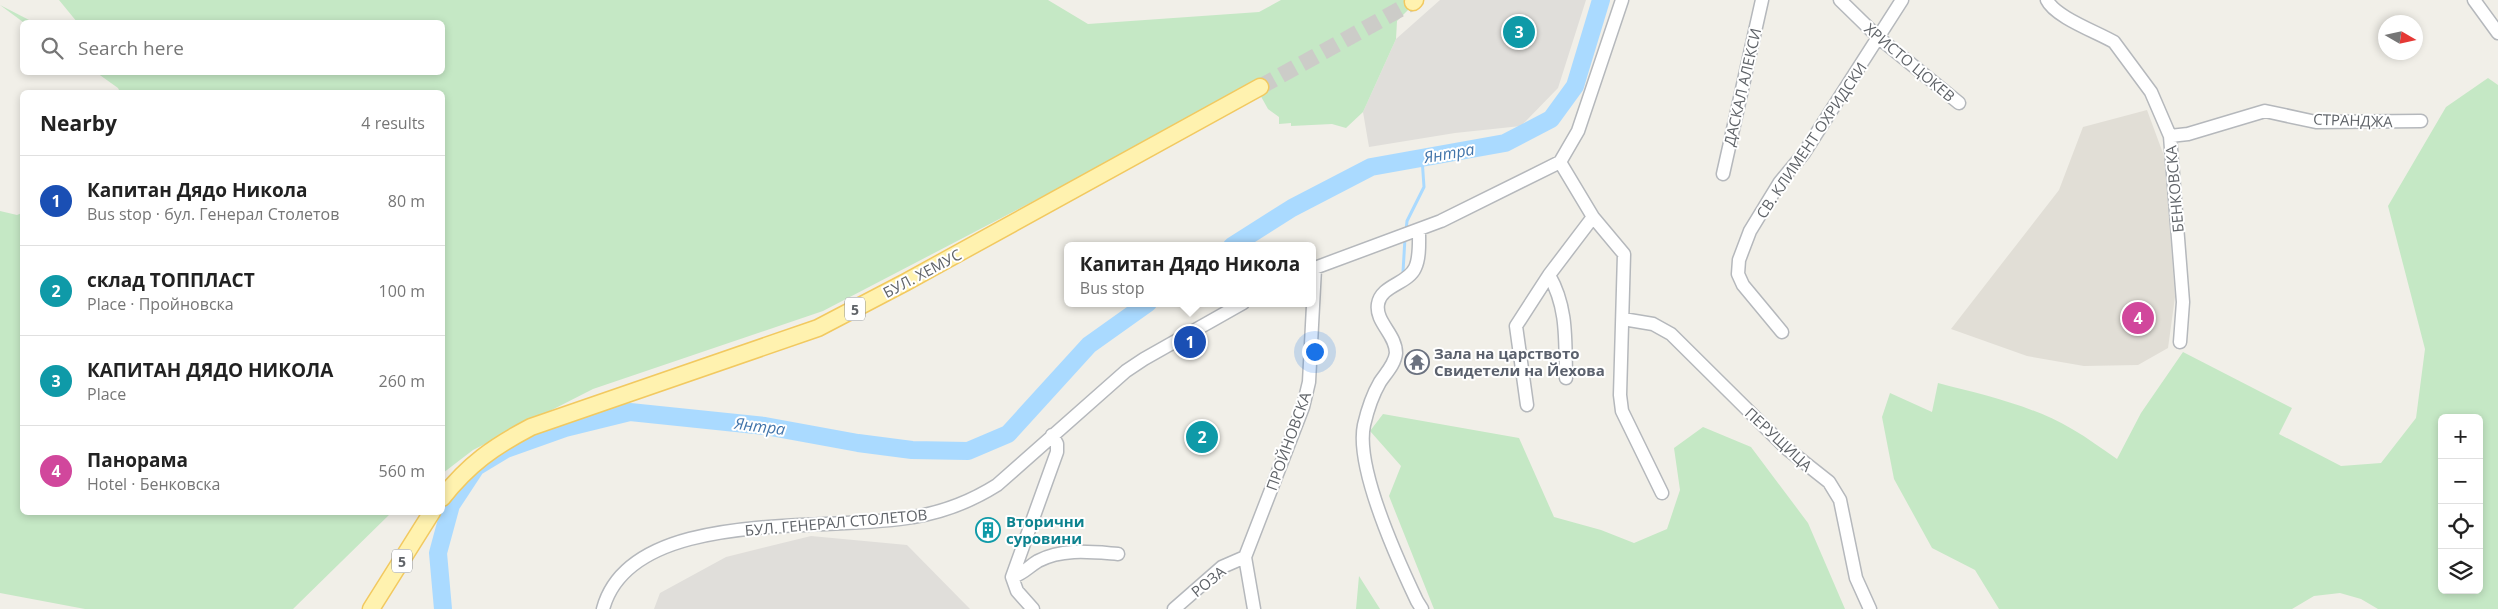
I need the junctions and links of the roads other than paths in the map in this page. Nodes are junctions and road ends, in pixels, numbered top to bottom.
1 (1622, 0) edge
2 (1762, 0) edge
3 (1840, 0) edge
4 (1902, 0) edge
5 (2047, 0) edge
6 (2474, 0) edge
7 (2498, 33) edge
8 (1879, 38) junction
9 (1260, 87) tunnel mouth
10 (1959, 103) dead end
11 (2421, 121) dead end
12 (2170, 136) junction
13 (1560, 162) junction
14 (1723, 174) dead end
15 (1593, 217) junction
16 (1416, 232) junction
17 (1316, 267) edge
18 (1549, 275) junction
19 (1236, 307) edge
20 (1312, 307) edge
21 (1623, 319) junction
22 (1782, 332) dead end
23 (2180, 342) dead end
24 (1566, 378) dead end
25 (1527, 405) dead end
26 (1052, 436) junction
27 (1662, 493) dead end
28 (445, 495) edge
29 (430, 515) edge
30 (1118, 554) dead end
31 (1244, 557) junction
32 (1012, 577) junction
33 (371, 609) edge
34 (603, 609) edge
35 (1033, 609) edge
36 (1174, 609) edge
37 (1254, 609) edge
38 (1422, 609) edge
39 (1870, 609) edge

1 - 13 street
2 - 14 street, ДАСКАЛ АЛЕКСИ
3 - 8 street, ХРИСТО ЦОКЕВ
4 - 8 street, СВ. КЛИМЕНТ ОХРИДСКИ
5 - 12 street, БЕНКОВСКА
6 - 7 street
8 - 10 street, ХРИСТО ЦОКЕВ
8 - 22 street, СВ. КЛИМЕНТ ОХРИДСКИ
9 - 28 main road, БУЛ. ХЕМУС / 5
11 - 12 street, СТРАНДЖА
12 - 23 street, БЕНКОВСКА
13 - 15 street
13 - 16 street
15 - 18 street
15 - 21 street
16 - 17 street
16 - 38 street
18 - 24 street
18 - 25 street
19 - 26 street, БУЛ. ГЕНЕРАЛ СТОЛЕТОВ
20 - 31 street, ПРОЙНОВСКА
21 - 27 street
21 - 39 street, ПЕРУЩИЦА
26 - 32 street
26 - 34 street, БУЛ. ГЕНЕРАЛ СТОЛЕТОВ
29 - 33 main road, 5
30 - 32 street
31 - 36 street, РОЗА
31 - 37 street
32 - 35 street

